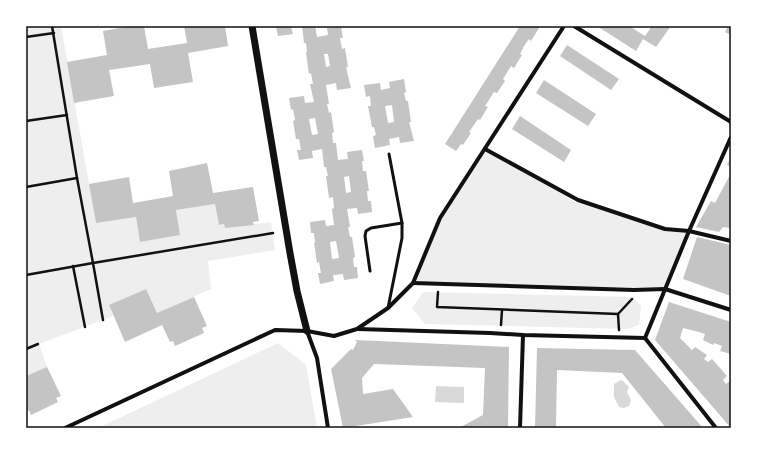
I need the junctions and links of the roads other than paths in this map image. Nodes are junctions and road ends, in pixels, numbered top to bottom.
1 (252, 26) edge
2 (564, 26) edge
3 (574, 26) edge
4 (731, 122) edge
5 (731, 137) edge
6 (484, 149) junction
7 (389, 154) dead end
8 (402, 223) junction
9 (689, 231) junction
10 (731, 241) edge
11 (370, 271) dead end
12 (413, 283) junction
13 (665, 289) junction
14 (388, 308) junction
15 (731, 310) edge
16 (356, 328) junction
17 (307, 331) junction
18 (522, 335) junction
19 (645, 338) junction
20 (65, 428) edge
21 (328, 428) edge
22 (520, 428) edge
23 (716, 428) edge

1 - 17 street
2 - 6 street
3 - 4 street
5 - 9 street
6 - 9 street
6 - 12 street
7 - 8 lane
8 - 11 lane
8 - 14 lane
9 - 10 street
9 - 13 street
12 - 13 street
12 - 14 street
13 - 15 street
13 - 19 street
14 - 16 street
16 - 17 street
16 - 18 street
17 - 20 street
17 - 21 street
18 - 19 street
18 - 22 street
19 - 23 street

